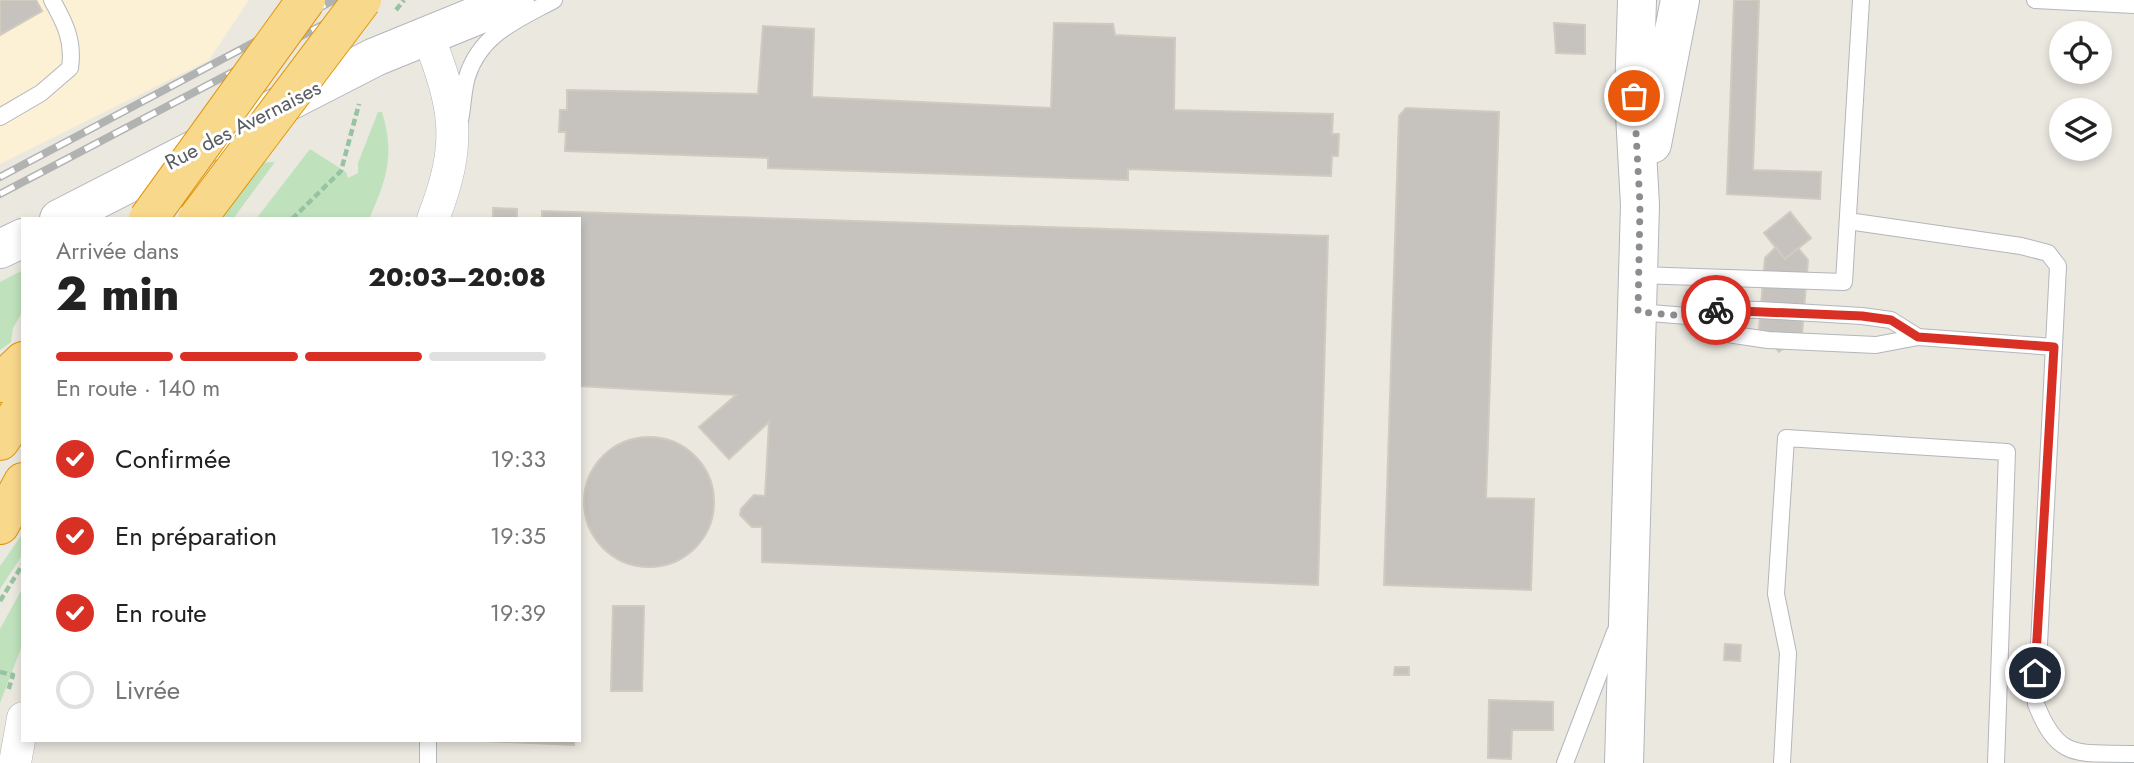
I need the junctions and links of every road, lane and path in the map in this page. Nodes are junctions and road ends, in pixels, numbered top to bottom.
1 (52, 0) edge
2 (306, 0) edge
3 (362, 0) edge
4 (483, 0) edge
5 (515, 0) edge
6 (554, 0) edge
7 (1639, 0) edge
8 (1861, 0) edge
9 (2035, 0) edge
10 (1679, 4) edge
11 (2134, 5) edge
12 (427, 33) junction
13 (375, 57) junction
14 (0, 117) edge
15 (454, 143) junction
16 (1640, 205) junction
17 (63, 217) edge
18 (149, 217) edge
19 (199, 217) edge
20 (294, 217) edge
21 (434, 217) edge
22 (1848, 221) junction
23 (21, 239) edge
24 (0, 249) edge
25 (1638, 293) junction
26 (1687, 316) junction
27 (1918, 337) junction
28 (2054, 347) junction
29 (21, 363) edge
30 (0, 383) edge
31 (21, 408) edge
32 (0, 441) edge
33 (21, 486) edge
34 (0, 525) edge
35 (21, 567) edge
36 (1631, 590) junction
37 (0, 601) edge
38 (21, 729) edge
39 (428, 742) edge
40 (2134, 754) edge
41 (15, 763) edge
42 (428, 763) edge
43 (1565, 763) edge
44 (1625, 763) edge
45 (1782, 763) edge
46 (1996, 763) edge

1 - 14 lane
2 - 18 highway, bridge
3 - 19 highway, bridge
4 - 12 street, Rue des Avernaises
5 - 12 street, Rue des Avernaises
6 - 15 lane
7 - 10 street
7 - 16 street
8 - 22 lane
9 - 11 lane
10 - 16 street
12 - 13 street, Rue des Avernaises
12 - 15 street
13 - 17 street, Rue des Avernaises
13 - 20 path
15 - 21 street
16 - 25 street
22 - 25 lane
22 - 28 lane
23 - 24 street
25 - 26 lane
25 - 36 street
26 - 27 lane
26 - 27 lane
27 - 28 lane
28 - 40 lane
29 - 30 highway
31 - 32 highway
33 - 34 highway
35 - 37 path
36 - 43 lane
36 - 44 street
38 - 41 street
39 - 42 lane
45 - 46 lane

